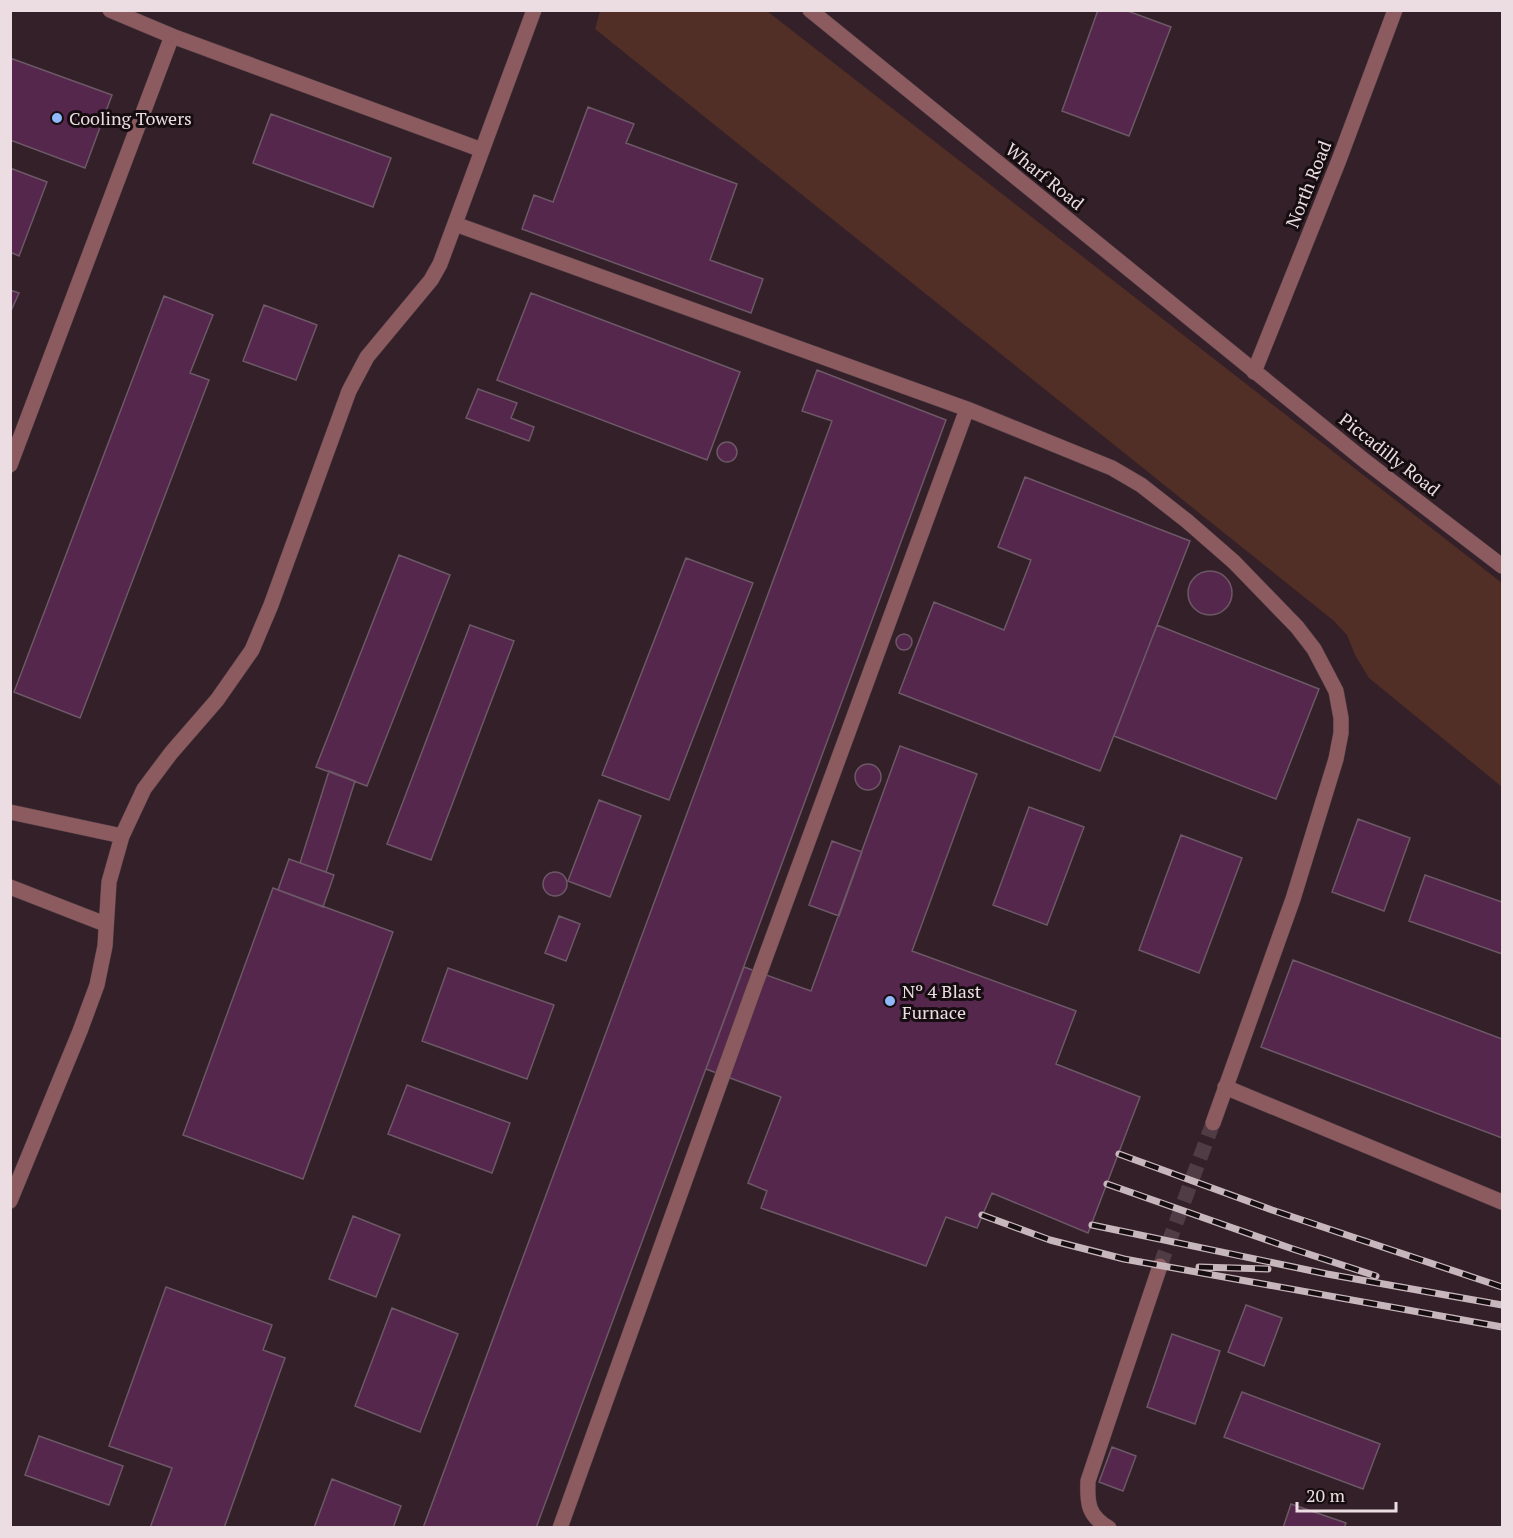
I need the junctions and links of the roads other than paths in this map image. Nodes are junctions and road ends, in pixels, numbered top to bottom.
1 (110, 10) edge
2 (534, 10) edge
3 (810, 10) edge
4 (1395, 10) edge
5 (172, 36) junction
6 (482, 150) junction
7 (455, 224) junction
8 (1254, 372) junction
9 (967, 409) junction
10 (14, 446) edge
11 (10, 465) edge
12 (1503, 566) edge
13 (10, 812) edge
14 (122, 837) junction
15 (10, 887) edge
16 (105, 924) junction
17 (1225, 1087) junction
18 (1213, 1123) tunnel mouth
19 (10, 1201) edge
20 (1503, 1203) edge
21 (1160, 1266) tunnel mouth
22 (560, 1527) edge
23 (1109, 1527) edge

1 - 5 lane
2 - 6 lane
3 - 8 lane, Wharf Road
4 - 8 lane, North Road
5 - 6 lane
5 - 10 lane
6 - 7 lane
7 - 9 lane
7 - 14 lane
8 - 12 lane, Piccadilly Road
9 - 17 lane
9 - 22 lane
10 - 11 lane
13 - 14 lane
14 - 16 lane
15 - 16 lane
16 - 19 lane
17 - 18 lane
17 - 20 lane
21 - 23 lane

